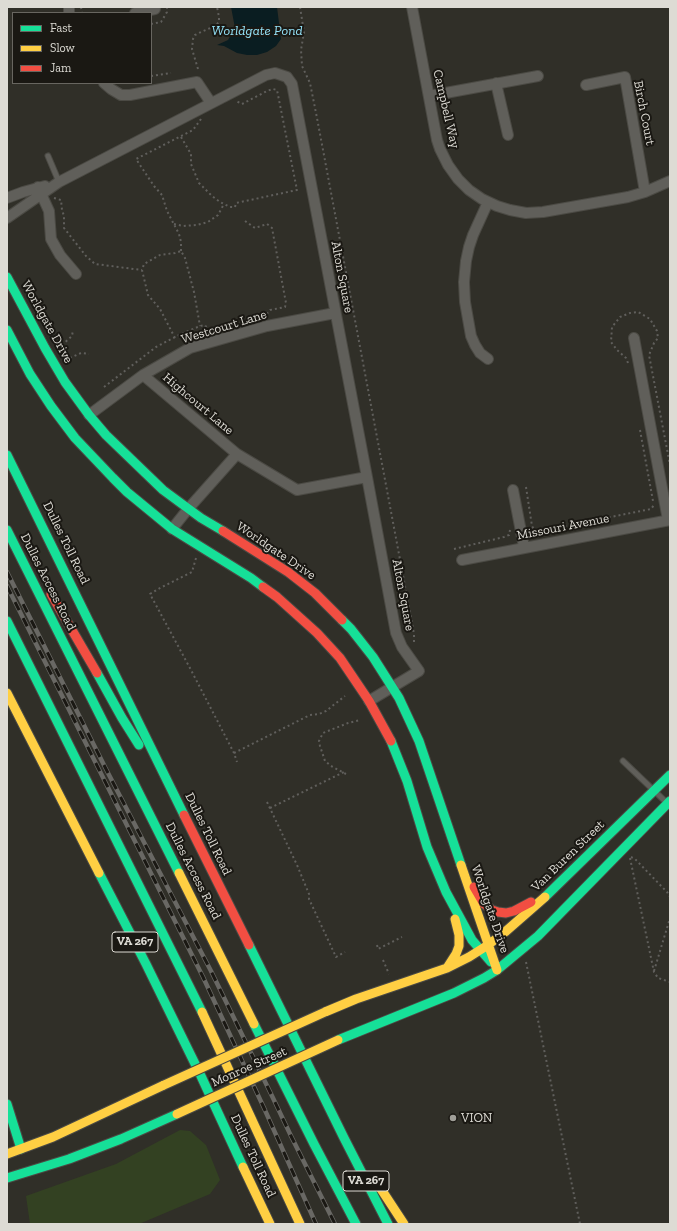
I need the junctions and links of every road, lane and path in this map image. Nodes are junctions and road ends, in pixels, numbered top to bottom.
1 (154, 7) edge
2 (167, 7) edge
3 (217, 7) edge
4 (300, 7) edge
5 (412, 7) edge
6 (140, 12) edge
7 (152, 24) edge
8 (198, 68) dead end
9 (171, 73) dead end
10 (152, 76) edge
11 (538, 76) dead end
12 (496, 83) junction
13 (105, 84) edge
14 (586, 85) dead end
15 (429, 96) junction
16 (233, 100) dead end
17 (211, 103) junction
18 (202, 116) dead end
19 (508, 135) dead end
20 (181, 137) junction
21 (48, 156) dead end
22 (670, 181) edge
23 (59, 182) junction
24 (645, 192) junction
25 (44, 193) junction
26 (7, 198) edge
27 (488, 202) junction
28 (224, 204) junction
29 (7, 218) edge
30 (245, 221) dead end
31 (174, 224) junction
32 (181, 251) junction
33 (142, 270) junction
34 (76, 274) dead end
35 (7, 277) edge
36 (335, 313) junction
37 (263, 318) dead end
38 (200, 326) junction
39 (7, 330) edge
40 (73, 330) dead end
41 (216, 330) dead end
42 (174, 338) junction
43 (634, 338) dead end
44 (62, 345) dead end
45 (89, 354) dead end
46 (70, 358) dead end
47 (488, 359) dead end
48 (628, 364) dead end
49 (143, 375) junction
50 (104, 387) dead end
51 (89, 414) junction
52 (639, 426) dead end
53 (237, 454) junction
54 (7, 455) edge
55 (670, 465) edge
56 (367, 477) junction
57 (526, 487) dead end
58 (513, 490) dead end
59 (188, 509) junction
60 (669, 520) edge
61 (509, 526) dead end
62 (10, 527) edge
63 (172, 529) junction
64 (524, 547) junction
65 (454, 549) dead end
66 (197, 557) dead end
67 (462, 560) dead end
68 (32, 561) dead end
69 (46, 585) dead end
70 (7, 621) edge
71 (407, 654) junction
72 (392, 686) junction
73 (7, 693) edge
74 (345, 696) dead end
75 (369, 701) junction
76 (360, 720) dead end
77 (234, 753) junction
78 (623, 761) dead end
79 (237, 762) dead end
80 (670, 775) edge
81 (654, 790) junction
82 (267, 802) dead end
83 (669, 802) edge
84 (270, 808) junction
85 (189, 825) junction
86 (461, 866) junction
87 (558, 885) junction
88 (446, 892) junction
89 (669, 894) edge
90 (670, 897) edge
91 (670, 918) edge
92 (402, 937) dead end
93 (377, 945) dead end
94 (484, 947) junction
95 (345, 952) dead end
96 (383, 960) dead end
97 (526, 962) dead end
98 (447, 968) junction
99 (497, 970) junction
100 (654, 972) junction
101 (389, 974) dead end
102 (670, 982) edge
103 (7, 1104) edge
104 (344, 1138) junction
105 (22, 1149) junction
106 (236, 1151) junction
107 (7, 1154) edge
108 (7, 1178) edge
109 (253, 1209) dead end
110 (270, 1224) edge
111 (300, 1224) edge
112 (356, 1224) edge
113 (388, 1224) edge
114 (404, 1224) edge
115 (580, 1224) edge

1 - 6 street
2 - 7 path
3 - 8 path
4 - 71 path
5 - 15 street, Campbell Way
9 - 10 path
11 - 12 street
12 - 15 street
12 - 19 street
13 - 17 street
14 - 24 street, Birch Court
15 - 27 street, Campbell Way
16 - 28 path
17 - 23 street, Alton Square
17 - 36 street, Alton Square
18 - 20 path
20 - 28 path
20 - 31 path
21 - 23 lane
22 - 24 street, Campbell Way
23 - 25 street, Alton Square
24 - 27 street, Campbell Way
25 - 26 street, Alton Square
25 - 29 street, Alton Square
25 - 33 path
25 - 34 street
27 - 47 street
28 - 31 path
30 - 37 path
31 - 32 path
32 - 33 path
32 - 38 path
33 - 42 path
35 - 51 main road, Worldgate Drive
36 - 49 street, Westcourt Lane
36 - 56 street, Alton Square
38 - 41 path
38 - 42 path
39 - 63 main road, Worldgate Drive
40 - 44 path
42 - 50 path
43 - 60 street
45 - 46 path
48 - 55 path
49 - 51 street, Westcourt Lane
49 - 53 street, Highcourt Lane
51 - 59 main road, Worldgate Drive
52 - 57 path
53 - 56 street, Highcourt Lane
53 - 59 street, Highcourt Lane
54 - 85 main road, Dulles Toll Road / VA 267
56 - 71 street, Alton Square
58 - 64 street
59 - 63 street, Highcourt Lane
59 - 72 main road, Worldgate Drive
60 - 64 street, Missouri Avenue
61 - 65 path
62 - 68 main road
62 - 112 main road, Dulles Access Road
63 - 75 main road, Worldgate Drive
64 - 67 street, Missouri Avenue
66 - 77 path
69 - 85 main road
70 - 111 main road
71 - 72 street, Alton Square
72 - 75 street, Alton Square
72 - 86 main road, Worldgate Drive
73 - 106 main road, Dulles Toll Road / VA 267
74 - 77 path
75 - 88 main road, Worldgate Drive
76 - 84 path
77 - 79 path
78 - 81 lane
80 - 81 main road, Van Buren Street
81 - 83 lane
81 - 87 main road, Van Buren Street
82 - 84 path
83 - 99 main road
84 - 95 path
85 - 104 main road, Dulles Toll Road / VA 267
86 - 87 main road
86 - 94 main road, Worldgate Drive
87 - 94 main road, Van Buren Street
88 - 94 main road, Worldgate Drive
88 - 98 main road
89 - 90 path
89 - 100 path
91 - 100 path
92 - 93 path
94 - 98 main road, Monroe Street
94 - 99 main road, Worldgate Drive
96 - 101 path
97 - 115 path
98 - 105 main road, Monroe Street, bridge
99 - 108 main road, Monroe Street, bridge
100 - 102 path
103 - 105 main road
104 - 113 main road, Dulles Toll Road / VA 267
104 - 114 main road
105 - 107 main road, Monroe Street
106 - 109 main road
106 - 110 main road, Dulles Toll Road / VA 267

